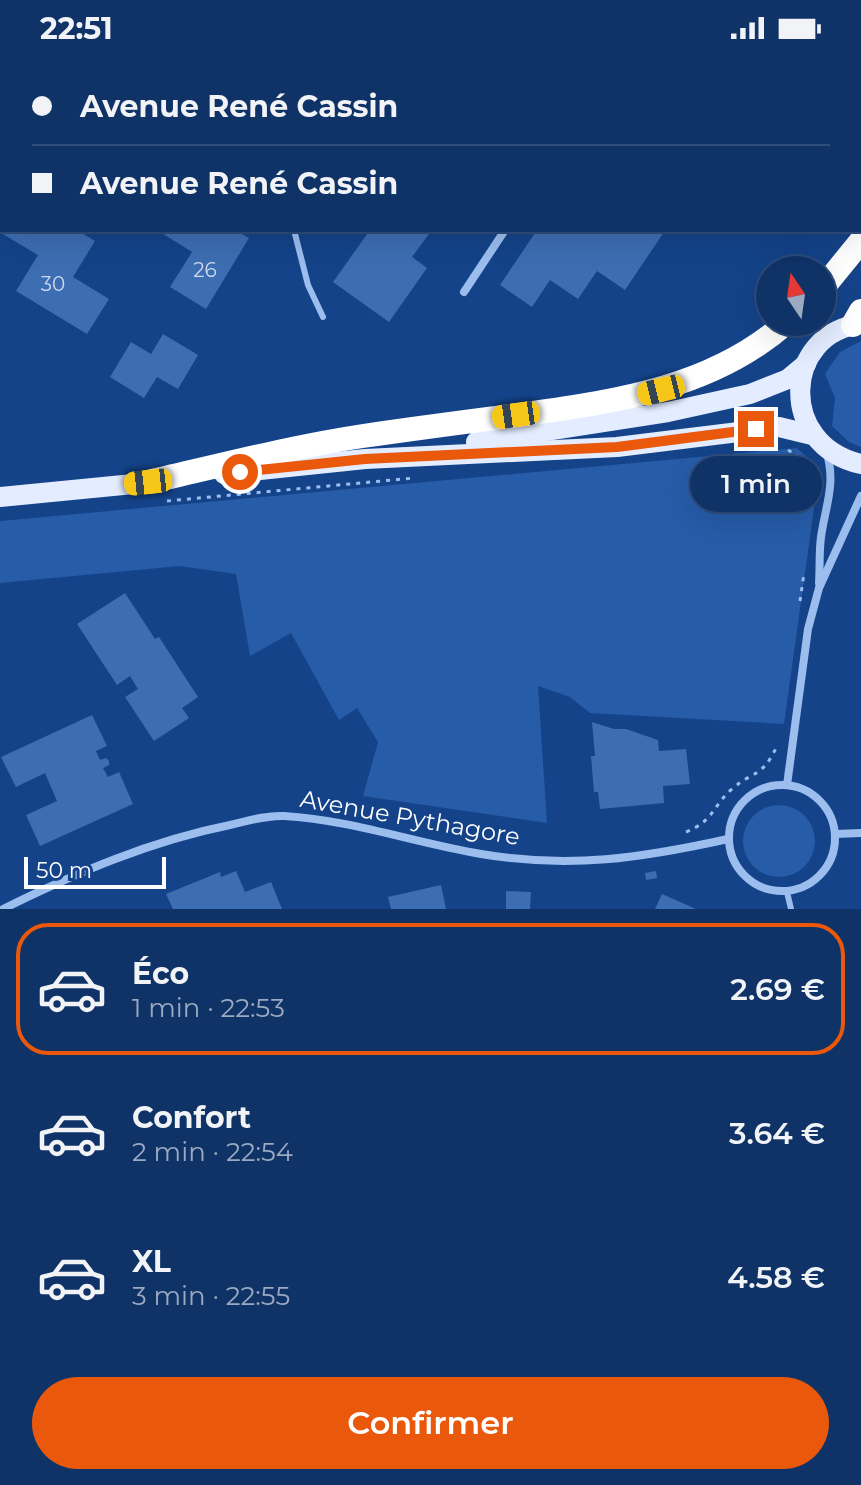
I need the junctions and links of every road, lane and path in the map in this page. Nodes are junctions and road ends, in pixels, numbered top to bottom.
1 (295, 232) edge
2 (504, 232) edge
3 (861, 241) edge
4 (836, 272) edge
5 (464, 292) dead end
6 (323, 317) dead end
7 (858, 320) edge
8 (768, 336) edge
9 (806, 364) junction
10 (819, 442) junction
11 (786, 449) dead end
12 (365, 459) junction
13 (861, 464) edge
14 (426, 477) dead end
15 (816, 484) dead end
16 (151, 492) junction
17 (861, 496) edge
18 (0, 497) edge
19 (805, 570) dead end
20 (819, 588) junction
21 (798, 614) dead end
22 (779, 733) dead end
23 (787, 785) junction
24 (861, 833) edge
25 (835, 834) junction
26 (728, 839) junction
27 (671, 851) junction
28 (787, 892) junction
29 (3, 909) edge
30 (791, 909) edge

1 - 6 lane
2 - 5 street
3 - 4 highway
7 - 9 main road
8 - 16 highway
9 - 10 main road
9 - 12 main road
10 - 12 main road
10 - 13 main road
10 - 20 street
11 - 15 path
12 - 16 main road
14 - 16 path
16 - 18 main road
17 - 20 street
19 - 21 path
20 - 23 street
22 - 27 path
23 - 25 street
23 - 26 street
24 - 25 street
25 - 28 street
26 - 27 street, Avenue Pythagore
26 - 28 street
27 - 29 street, Avenue Pythagore
28 - 30 lane

